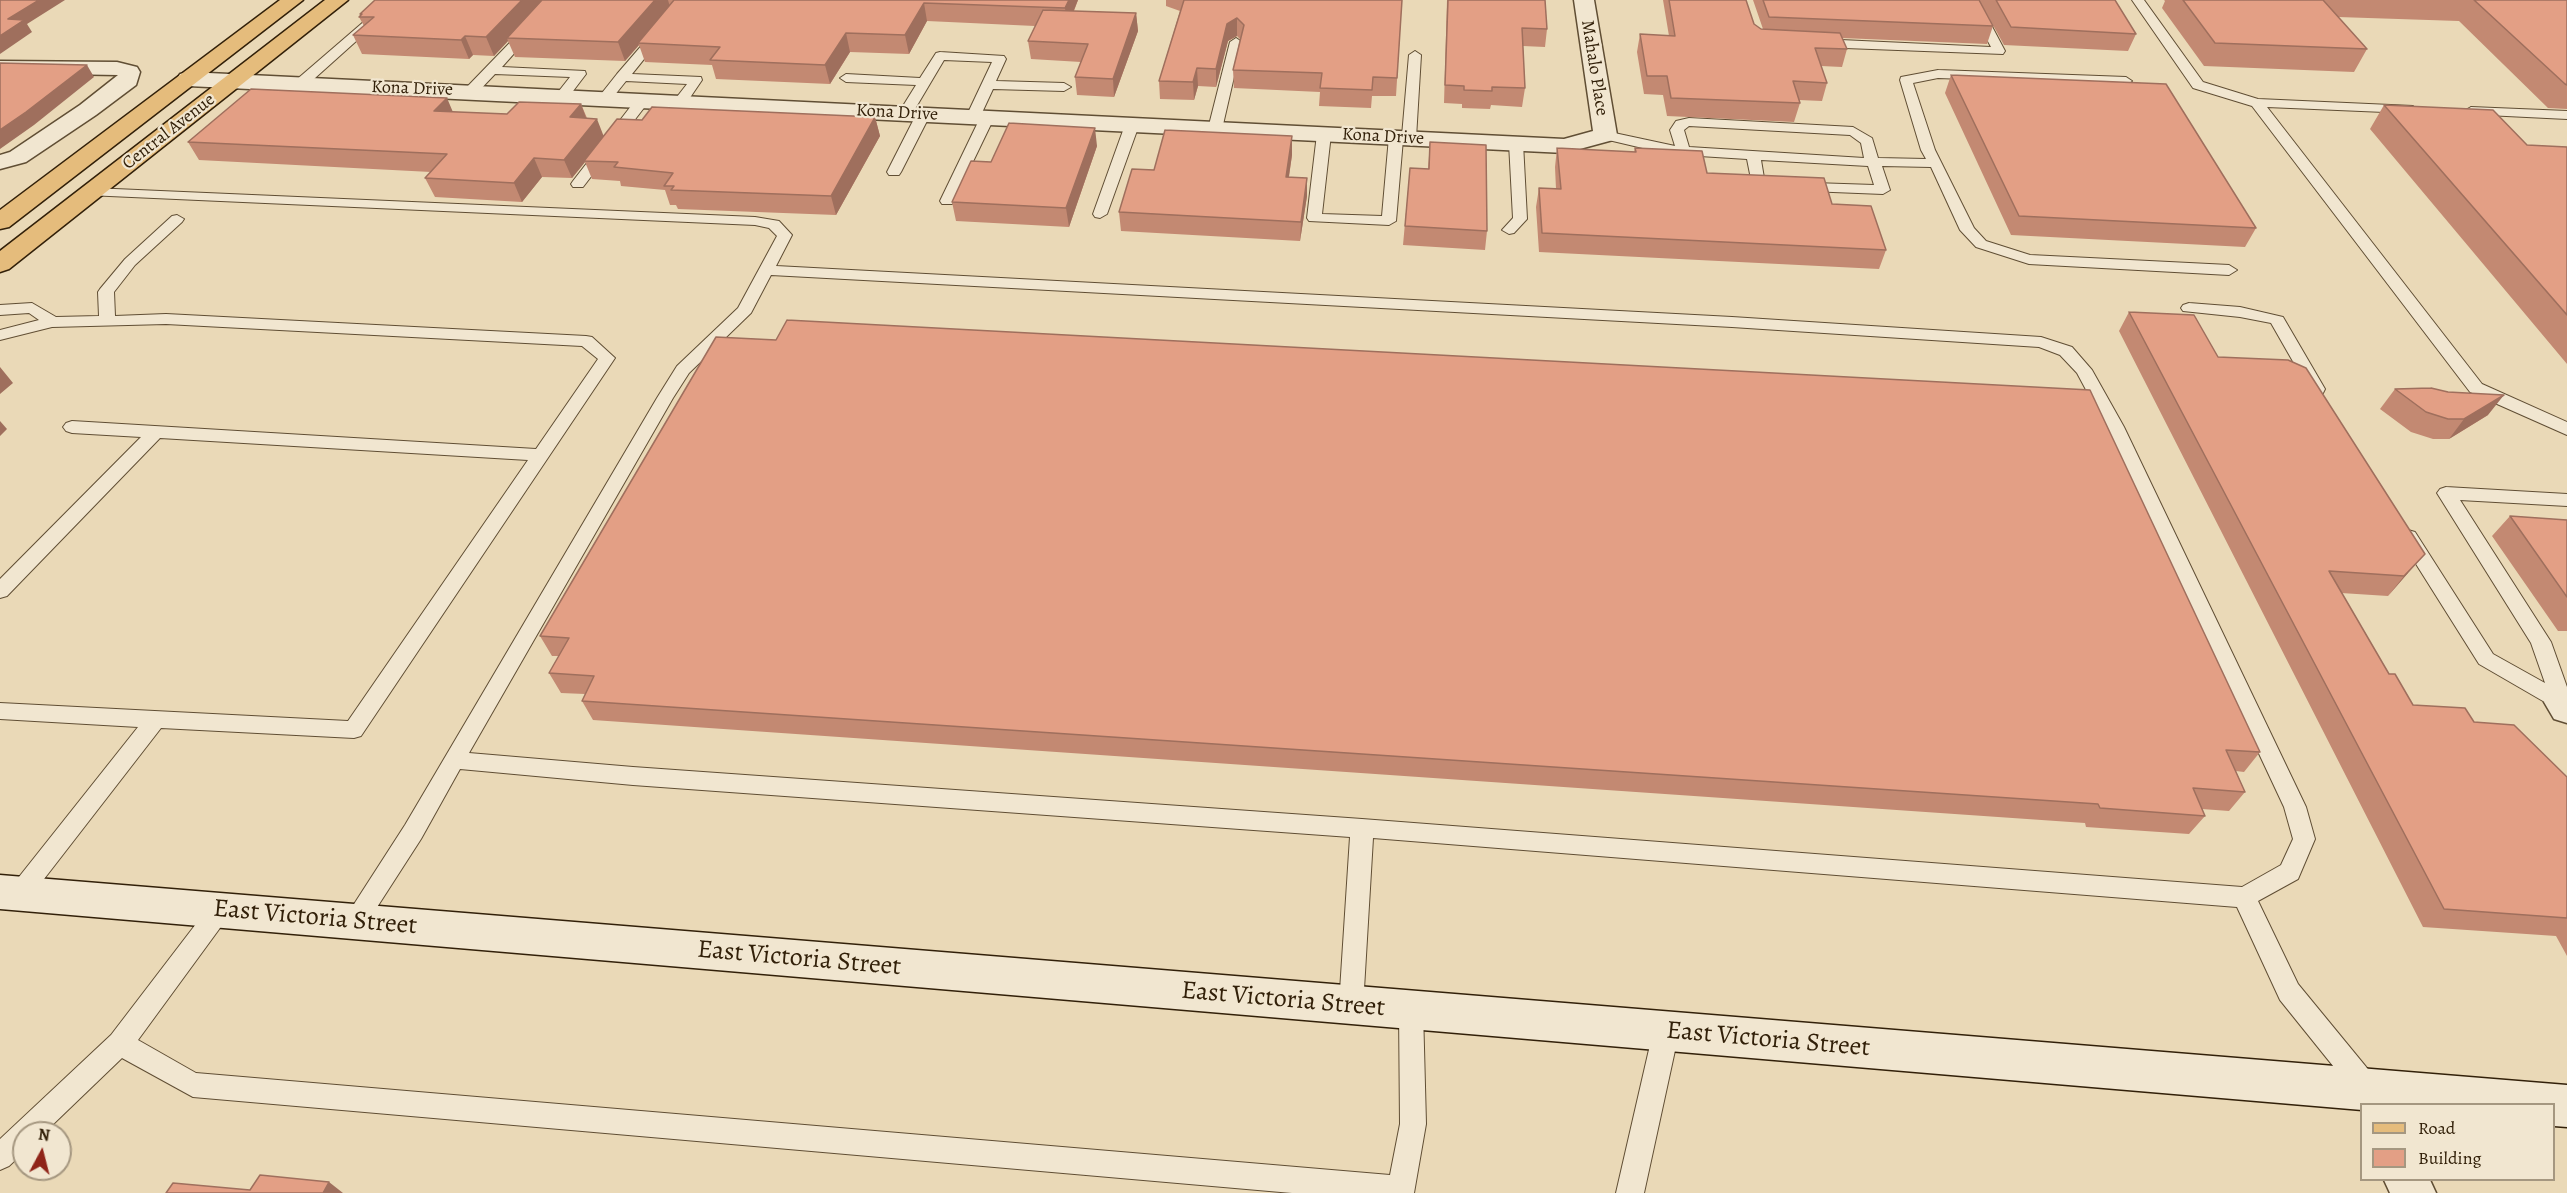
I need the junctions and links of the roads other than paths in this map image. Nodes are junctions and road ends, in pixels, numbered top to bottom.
1 (293, 0) edge
2 (338, 0) edge
3 (396, 0) edge
4 (1584, 0) edge
5 (1972, 0) edge
6 (2138, 0) edge
7 (538, 20) edge
8 (666, 25) edge
9 (1236, 42) edge
10 (1804, 43) edge
11 (1415, 55) dead end
12 (0, 67) edge
13 (492, 70) junction
14 (622, 77) junction
15 (846, 78) dead end
16 (188, 79) junction
17 (2126, 81) edge
18 (233, 82) junction
19 (924, 82) junction
20 (300, 84) junction
21 (988, 85) junction
22 (1064, 87) dead end
23 (471, 91) junction
24 (562, 96) junction
25 (605, 98) junction
26 (643, 100) junction
27 (680, 102) junction
28 (2256, 103) junction
29 (2424, 109) edge
30 (2460, 111) edge
31 (914, 114) junction
32 (2567, 115) edge
33 (980, 117) junction
34 (1132, 125) junction
35 (1215, 129) junction
36 (1324, 134) junction
37 (1605, 135) junction
38 (1402, 138) junction
39 (1516, 143) junction
40 (1684, 152) junction
41 (1753, 156) junction
42 (0, 162) edge
43 (1873, 163) junction
44 (1936, 163) junction
45 (894, 172) dead end
46 (578, 184) dead end
47 (92, 192) junction
48 (947, 201) dead end
49 (1100, 214) dead end
50 (177, 219) dead end
51 (0, 222) edge
52 (1509, 230) dead end
53 (0, 264) edge
54 (767, 270) junction
55 (2229, 270) dead end
56 (2189, 308) dead end
57 (0, 310) edge
58 (107, 320) junction
59 (52, 322) junction
60 (0, 335) edge
61 (2324, 400) edge
62 (72, 427) dead end
63 (2567, 429) edge
64 (155, 433) junction
65 (542, 455) junction
66 (2567, 500) edge
67 (2397, 519) edge
68 (0, 591) edge
69 (2565, 705) edge
70 (0, 711) edge
71 (155, 720) junction
72 (454, 760) junction
73 (1362, 828) junction
74 (10, 893) edge
75 (2244, 897) junction
76 (220, 910) junction
77 (355, 922) junction
78 (1351, 1005) junction
79 (1411, 1010) junction
80 (1666, 1032) junction
81 (120, 1043) junction
82 (2371, 1096) edge
83 (2508, 1103) edge
84 (38, 1121) edge
85 (12, 1145) edge
86 (0, 1157) edge
87 (1401, 1191) edge
88 (1630, 1193) edge

1 - 16 main road, Central Avenue
2 - 18 main road, Central Avenue
3 - 20 lane
4 - 37 street, Mahalo Place
5 - 10 lane
6 - 28 lane
7 - 13 lane
8 - 14 lane
9 - 35 lane
11 - 38 lane
12 - 42 street
13 - 23 lane
13 - 24 lane
14 - 25 lane
14 - 27 lane
15 - 19 lane
16 - 18 street, Kona Drive
16 - 51 main road, Central Avenue
17 - 44 lane
18 - 20 street, Kona Drive
18 - 47 main road, Central Avenue
19 - 21 lane
19 - 31 lane
20 - 23 street, Kona Drive
21 - 22 lane
21 - 33 lane
23 - 24 street, Kona Drive
24 - 25 street, Kona Drive
25 - 26 street, Kona Drive
26 - 27 street, Kona Drive
26 - 46 lane
27 - 31 street, Kona Drive
28 - 29 lane
28 - 63 lane
30 - 32 lane
31 - 33 street, Kona Drive
31 - 45 lane
33 - 34 street, Kona Drive
33 - 48 lane
34 - 35 street, Kona Drive
34 - 49 lane
35 - 36 street, Kona Drive
36 - 38 street, Kona Drive
36 - 38 lane
37 - 39 street, Kona Drive
37 - 40 lane
38 - 39 street, Kona Drive
39 - 52 lane
40 - 41 lane
40 - 43 lane
41 - 43 lane
41 - 43 lane
43 - 44 lane
44 - 55 lane
47 - 53 main road, Central Avenue
47 - 54 lane
50 - 58 lane
54 - 72 lane
54 - 75 lane
56 - 61 lane
57 - 59 lane
58 - 59 lane
58 - 65 lane
59 - 60 lane
62 - 64 lane
64 - 65 lane
64 - 68 lane
65 - 71 lane
66 - 69 lane
67 - 69 lane
70 - 71 lane
71 - 74 lane
72 - 73 lane
72 - 77 lane
73 - 75 lane
73 - 78 lane
74 - 76 street, East Victoria Street
75 - 82 lane
76 - 77 street, East Victoria Street
76 - 81 lane
77 - 78 street, East Victoria Street
78 - 79 street, East Victoria Street
79 - 80 street, East Victoria Street
79 - 87 lane
80 - 82 street, East Victoria Street
80 - 88 lane
81 - 84 lane
81 - 87 lane
82 - 83 street, East Victoria Street
85 - 86 lane

